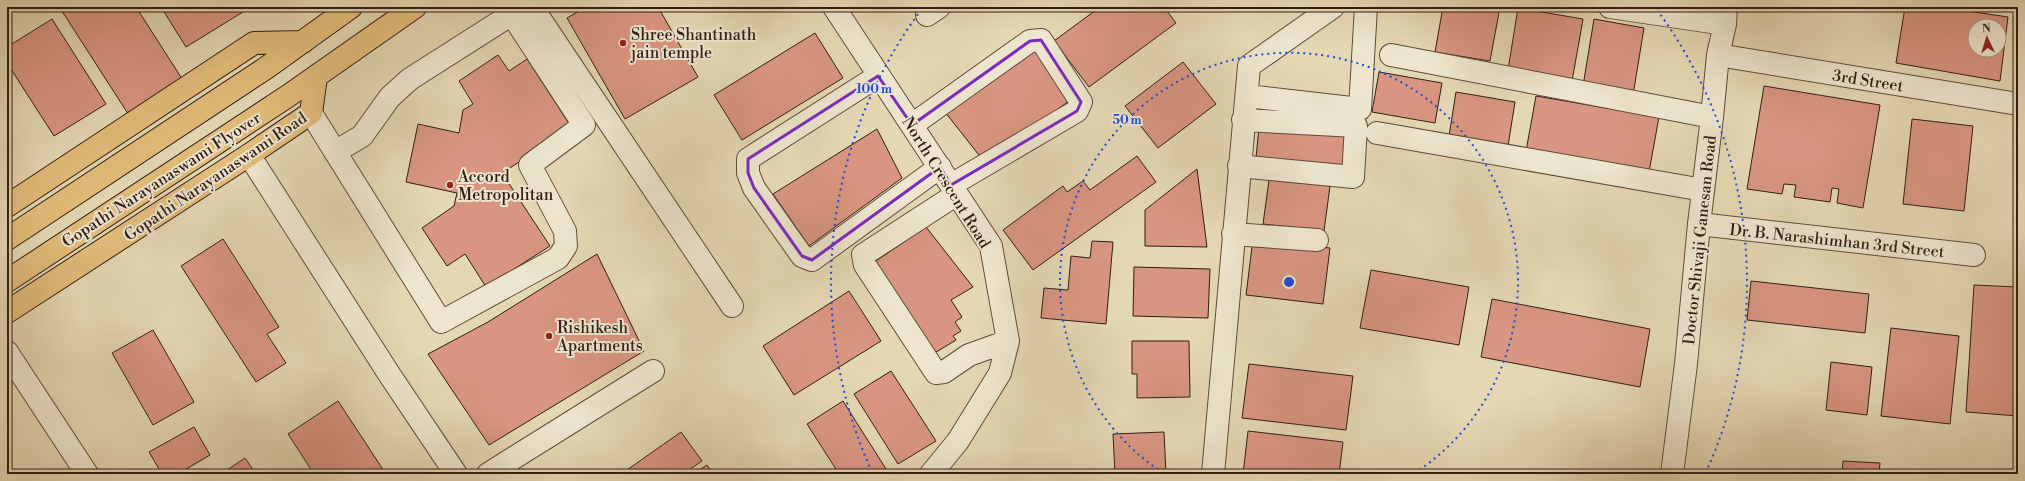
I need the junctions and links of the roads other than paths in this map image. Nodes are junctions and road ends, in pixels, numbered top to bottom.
1 (351, 7) edge
2 (415, 7) edge
3 (532, 7) edge
4 (834, 7) edge
5 (1333, 7) edge
6 (1366, 7) edge
7 (1610, 7) edge
8 (509, 10) edge
9 (1726, 16) edge
10 (303, 42) junction
11 (1391, 55) dead end
12 (1718, 55) junction
13 (878, 76) junction
14 (316, 77) junction
15 (1247, 96) junction
16 (2018, 104) edge
17 (311, 113) junction
18 (1712, 117) junction
19 (1243, 120) junction
20 (912, 125) junction
21 (1377, 133) dead end
22 (335, 152) junction
23 (249, 155) junction
24 (1239, 166) junction
25 (949, 182) junction
26 (1703, 190) junction
27 (7, 206) edge
28 (1699, 224) junction
29 (1233, 234) junction
30 (7, 239) edge
31 (1317, 240) dead end
32 (1974, 255) dead end
33 (7, 281) edge
34 (732, 306) dead end
35 (7, 312) edge
36 (1008, 341) junction
37 (7, 352) edge
38 (653, 371) dead end
39 (87, 474) edge
40 (456, 474) edge
41 (488, 474) edge
42 (931, 474) edge
43 (1213, 474) edge
44 (1672, 474) edge

1 - 10 main road
2 - 14 main road
3 - 34 street
4 - 13 street, North Crescent Road
5 - 15 street
6 - 15 street
7 - 9 street
8 - 22 street
8 - 22 street
9 - 12 street, Doctor Shivaji Ganesan Road
10 - 27 main road
10 - 30 main road
11 - 18 street
12 - 16 street, 3rd Street
12 - 18 street, Doctor Shivaji Ganesan Road
13 - 20 street, North Crescent Road
13 - 25 street
14 - 17 main road, Gopathi Narayanaswami Road
14 - 33 main road, Gopathi Narayanaswami Flyover
15 - 19 street
17 - 22 street
17 - 23 main road, Gopathi Narayanaswami Road
18 - 26 street, Doctor Shivaji Ganesan Road
19 - 24 street
19 - 24 street
20 - 25 street, North Crescent Road
20 - 25 street
21 - 26 street
23 - 35 main road, Gopathi Narayanaswami Road
23 - 40 street
24 - 29 street
25 - 36 street, North Crescent Road
25 - 36 street
26 - 28 street, Doctor Shivaji Ganesan Road
28 - 32 street, Dr. B. Narashimhan 3rd Street
28 - 44 street, Doctor Shivaji Ganesan Road
29 - 31 street
29 - 43 street
36 - 42 street, North Crescent Road
37 - 39 street
38 - 41 street

